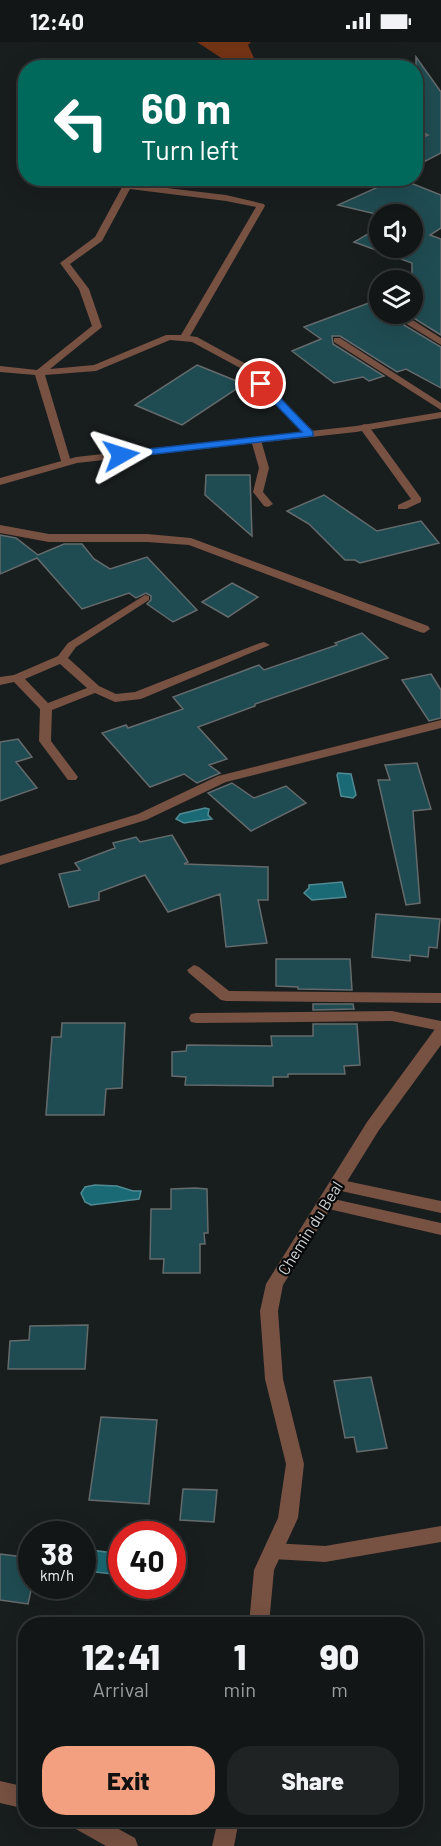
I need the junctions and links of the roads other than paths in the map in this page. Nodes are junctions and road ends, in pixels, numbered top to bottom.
1 (128, 186) edge
2 (154, 186) edge
3 (413, 324) edge
4 (184, 338) junction
5 (337, 339) dead end
6 (441, 342) edge
7 (0, 369) edge
8 (39, 373) junction
9 (441, 407) edge
10 (441, 415) edge
11 (364, 428) junction
12 (310, 434) junction
13 (256, 440) junction
14 (66, 462) junction
15 (0, 482) edge
16 (268, 504) dead end
17 (402, 507) dead end
18 (0, 529) edge
19 (145, 597) dead end
20 (424, 629) dead end
21 (264, 645) dead end
22 (62, 659) junction
23 (17, 678) junction
24 (0, 681) edge
25 (95, 689) junction
26 (46, 708) junction
27 (441, 724) edge
28 (72, 777) dead end
29 (0, 861) edge
30 (194, 970) dead end
31 (441, 998) edge
32 (195, 1018) dead end
33 (441, 1026) edge
34 (441, 1033) edge
35 (337, 1185) junction
36 (325, 1203) junction
37 (441, 1207) edge
38 (441, 1229) edge
39 (441, 1534) edge
40 (273, 1551) junction
41 (260, 1617) edge
42 (0, 1792) edge
43 (18, 1796) edge
44 (94, 1827) edge
45 (227, 1827) edge
46 (127, 1846) edge
47 (223, 1846) edge

1 - 8 lane
2 - 4 lane
3 - 6 lane
4 - 8 lane
4 - 12 lane
5 - 9 lane
7 - 8 lane
8 - 14 lane
10 - 11 street
11 - 12 street
11 - 17 lane
12 - 13 street
13 - 14 street
13 - 16 lane
14 - 15 street
18 - 20 street
19 - 22 lane
21 - 25 lane
22 - 23 lane
22 - 25 lane
23 - 24 lane
23 - 26 lane
25 - 26 lane
26 - 28 lane
27 - 29 lane
30 - 31 lane
32 - 33 lane
34 - 35 street, Chemin du Beal
35 - 36 street, Chemin du Beal
35 - 37 lane
36 - 38 lane
36 - 40 street, Chemin du Beal
39 - 40 lane
40 - 41 street, Chemin du Beal
42 - 43 street
44 - 46 street
45 - 47 street

